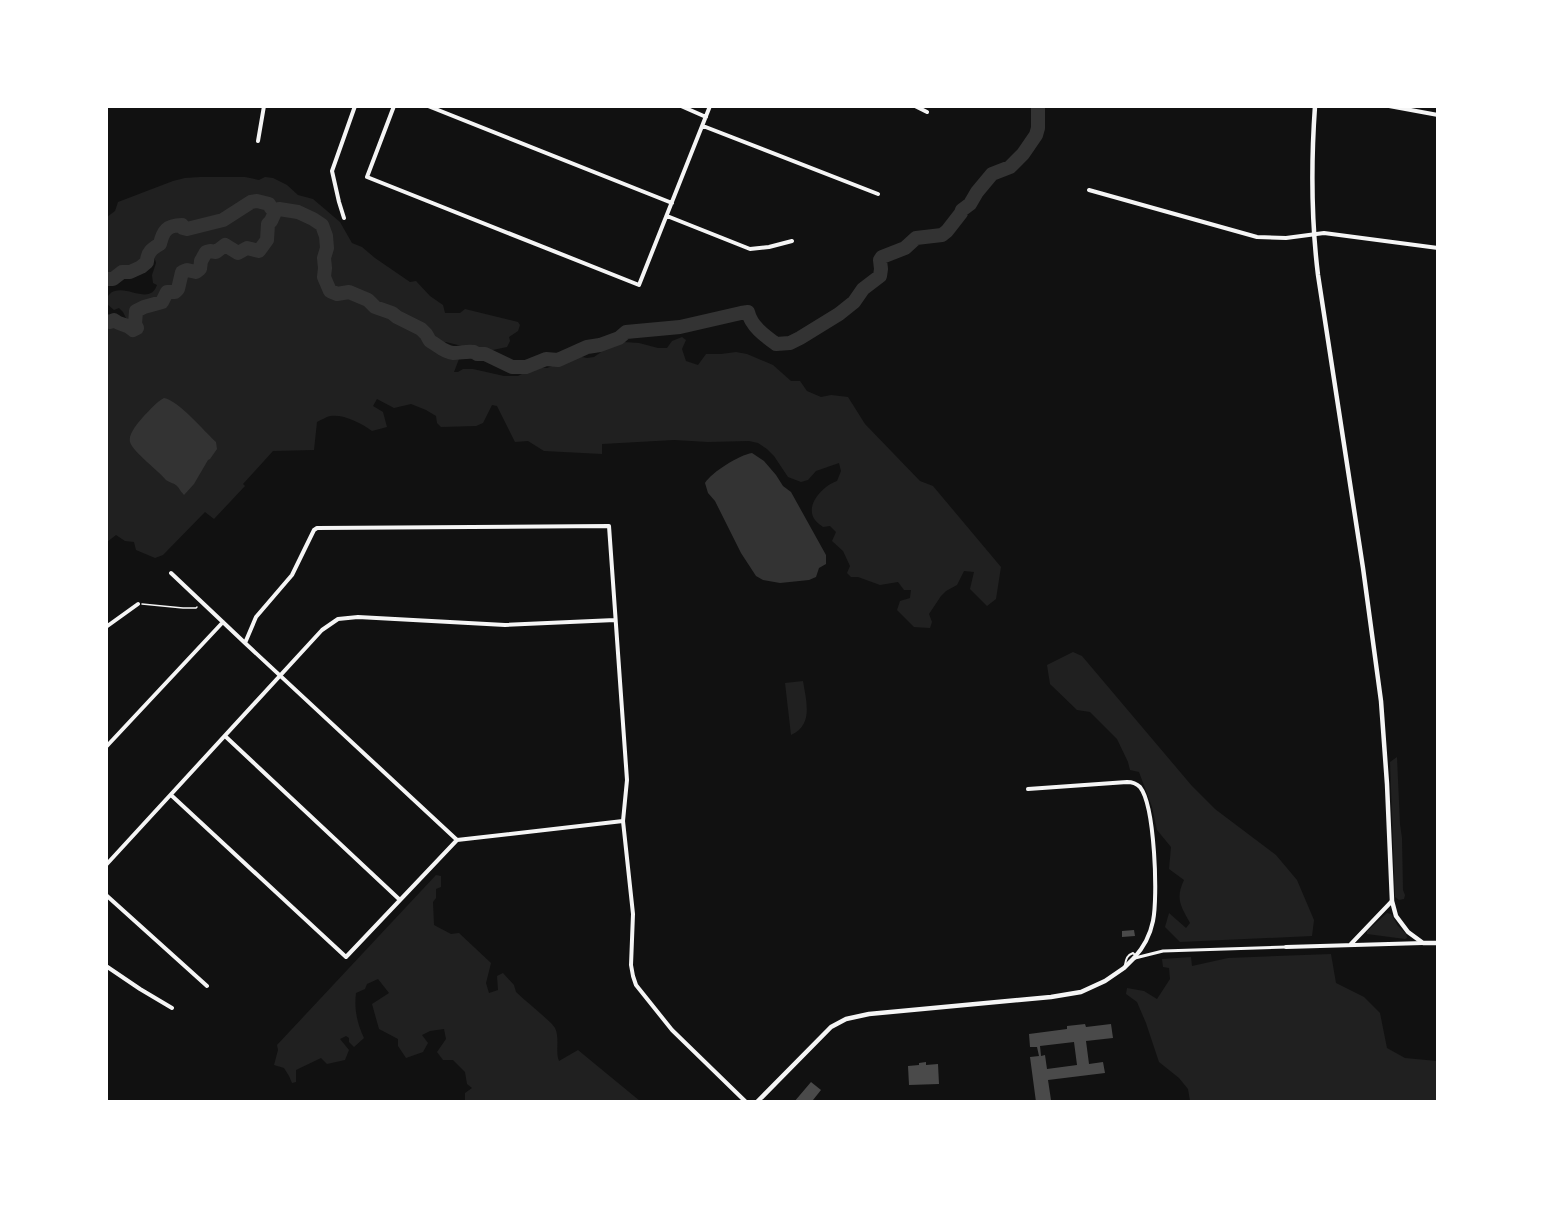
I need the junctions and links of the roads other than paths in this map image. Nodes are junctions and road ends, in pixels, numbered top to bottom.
1 (264, 106) edge
2 (355, 106) edge
3 (394, 106) edge
4 (428, 106) edge
5 (681, 106) edge
6 (710, 106) edge
7 (915, 106) edge
8 (1315, 106) edge
9 (1389, 106) edge
10 (927, 111) dead end
11 (1437, 115) edge
12 (706, 117) junction
13 (702, 126) junction
14 (258, 141) dead end
15 (1089, 190) dead end
16 (878, 194) dead end
17 (672, 203) junction
18 (667, 216) junction
19 (344, 218) dead end
20 (1314, 235) junction
21 (792, 241) dead end
22 (1437, 248) edge
23 (171, 573) dead end
24 (138, 604) road end
25 (615, 620) junction
26 (223, 622) junction
27 (106, 627) edge
28 (245, 643) junction
29 (280, 675) junction
30 (225, 736) junction
31 (106, 747) edge
32 (1028, 789) dead end
33 (171, 795) junction
34 (623, 821) junction
35 (457, 840) junction
36 (106, 865) edge
37 (106, 895) edge
38 (400, 900) junction
39 (1392, 902) junction
40 (1423, 943) junction
41 (1437, 943) edge
42 (1350, 945) junction
43 (1286, 947) joint
44 (1134, 958) junction
45 (106, 966) edge
46 (207, 986) dead end
47 (172, 1008) dead end
48 (746, 1101) edge
49 (757, 1101) edge

1 - 14 street
2 - 19 street
3 - 18 street
4 - 17 street
5 - 12 street
6 - 12 street
7 - 10 street
8 - 20 street
9 - 11 street
12 - 13 street
13 - 16 street
13 - 17 street
15 - 20 street
17 - 18 street
18 - 21 street
20 - 22 street
20 - 39 street
23 - 26 street
24 - 27 street
25 - 28 street
25 - 29 street
25 - 34 street
26 - 28 street
26 - 31 street
28 - 29 street
29 - 30 street
29 - 35 street
30 - 33 street
30 - 38 street
32 - 44 street
33 - 36 street
33 - 38 street
34 - 35 street
34 - 48 street
35 - 38 street
37 - 46 street
39 - 40 street
39 - 42 street
40 - 41 street
40 - 42 street
42 - 43 street
43 - 44 street
44 - 49 street
45 - 47 street

